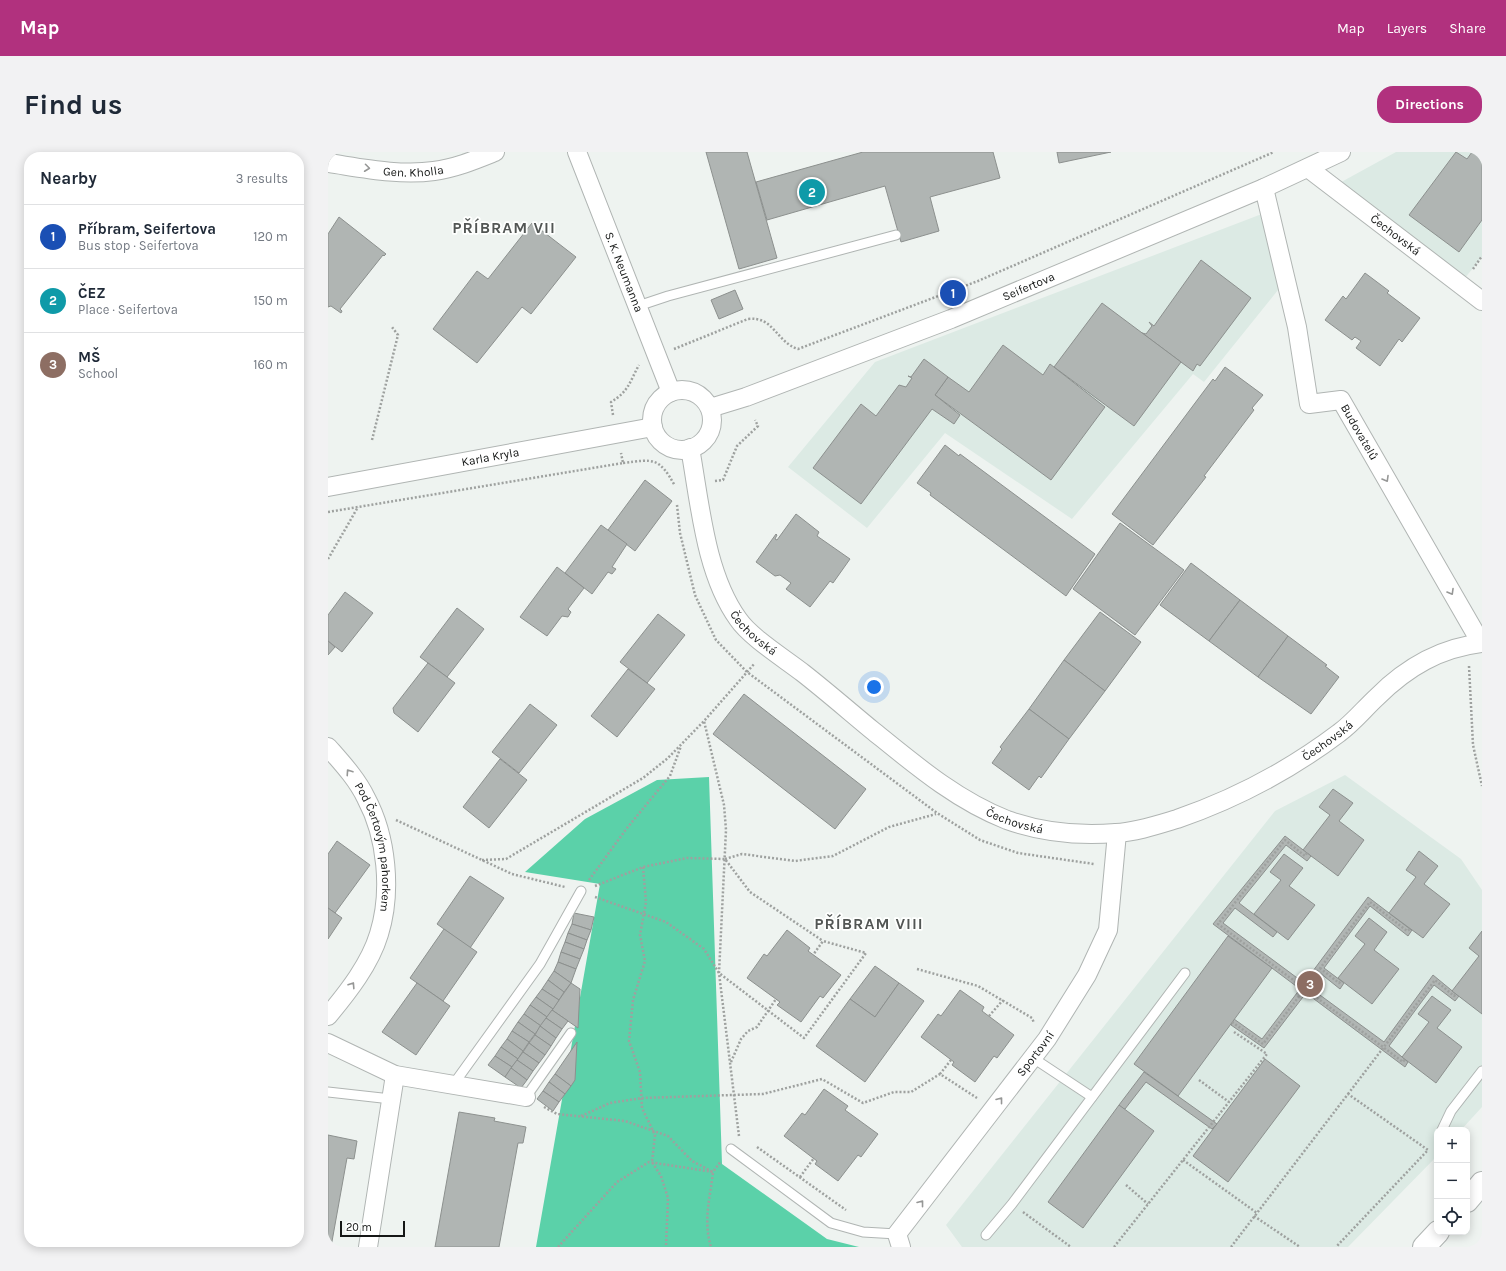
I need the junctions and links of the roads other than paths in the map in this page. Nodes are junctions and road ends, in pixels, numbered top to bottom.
1 (495, 152) edge
2 (577, 152) edge
3 (1341, 152) edge
4 (328, 163) edge
5 (1308, 168) junction
6 (1264, 188) junction
7 (896, 235) dead end
8 (1482, 301) edge
9 (638, 306) junction
10 (671, 392) junction
11 (710, 408) junction
12 (653, 427) junction
13 (690, 448) junction
14 (328, 486) edge
15 (1477, 644) edge
16 (328, 747) edge
17 (1117, 834) junction
18 (581, 891) road end
19 (1185, 973) dead end
20 (328, 1016) edge
21 (571, 1033) dead end
22 (328, 1044) edge
23 (1033, 1058) junction
24 (1482, 1071) edge
25 (395, 1075) junction
26 (453, 1084) junction
27 (328, 1092) edge
28 (526, 1097) joint
29 (1092, 1097) junction
30 (391, 1099) junction
31 (1443, 1127) edge
32 (731, 1149) road end
33 (1482, 1183) edge
34 (1469, 1199) edge
35 (986, 1235) dead end
36 (1435, 1235) edge
37 (899, 1241) edge
38 (368, 1247) edge
39 (1424, 1247) edge

4 -> 1 street, Gen. Kholla
2 - 9 street, S. K. Neumanna
3 - 5 street, Seifertova
5 - 6 street, Seifertova
5 - 8 street, Čechovská
6 - 11 street, Seifertova
6 -> 15 street, Budovatelů
7 - 9 lane
9 - 10 street, S. K. Neumanna
10 - 11 street
10 - 12 street
11 - 13 street
12 - 13 street
12 - 14 street, Karla Kryla
13 - 17 street, Čechovská
15 - 17 street, Čechovská
20 -> 16 street, Pod Čertovým pahorkem
17 - 23 street, Sportovní
18 - 26 lane
19 - 29 lane
21 - 28 lane
22 - 25 street
23 - 29 lane
37 -> 23 street, Sportovní
24 - 31 lane
25 - 26 street
25 - 30 street
26 - 28 street
27 - 30 lane
29 - 35 lane
30 - 38 street
32 - 37 lane
33 - 34 street
36 - 39 street

